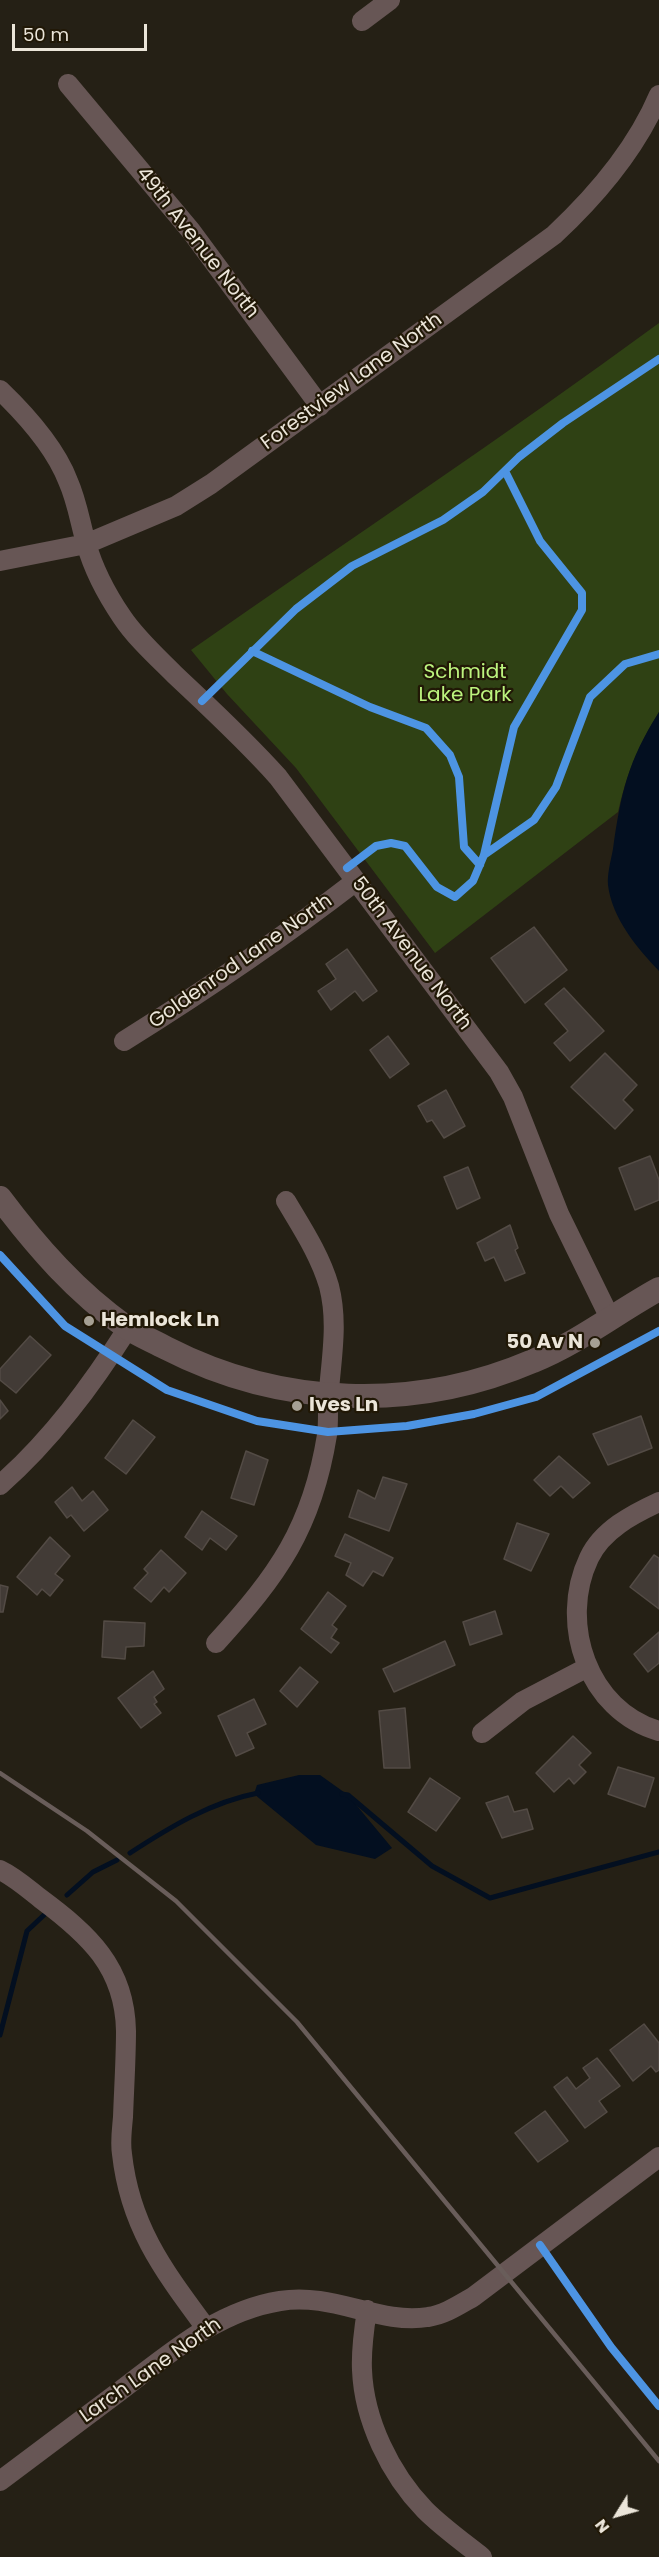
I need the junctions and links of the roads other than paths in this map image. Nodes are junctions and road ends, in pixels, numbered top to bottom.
1 (390, 0) edge
2 (362, 21) dead end
3 (68, 84) dead end
4 (659, 95) edge
5 (654, 119) edge
6 (0, 390) edge
7 (320, 406) junction
8 (86, 544) junction
9 (0, 561) edge
10 (356, 881) junction
11 (124, 1041) dead end
12 (0, 1198) edge
13 (286, 1201) dead end
14 (659, 1289) edge
15 (610, 1318) junction
16 (128, 1328) junction
17 (328, 1395) junction
18 (0, 1485) edge
19 (659, 1502) edge
20 (216, 1643) dead end
21 (588, 1667) junction
22 (659, 1731) edge
23 (482, 1733) dead end
24 (0, 1870) edge
25 (659, 2157) edge
26 (367, 2310) junction
27 (206, 2328) junction
28 (0, 2481) edge
29 (482, 2557) edge

1 - 2 street
3 - 7 street, 49th Avenue North
4 - 5 street, Forestview Lane North
5 - 7 street, Forestview Lane North
6 - 8 street, 50th Avenue North
7 - 8 street, Forestview Lane North
8 - 9 street, Forestview Lane North
8 - 10 street, 50th Avenue North
10 - 11 street, Goldenrod Lane North
10 - 15 street, 50th Avenue North
12 - 16 street
13 - 17 street
14 - 15 street
15 - 17 street
16 - 17 street
16 - 18 street
17 - 20 street
19 - 21 street
21 - 22 street
21 - 23 street
24 - 27 street
25 - 26 street, Larch Lane North
26 - 27 street, Larch Lane North
26 - 29 street
27 - 28 street, Larch Lane North

